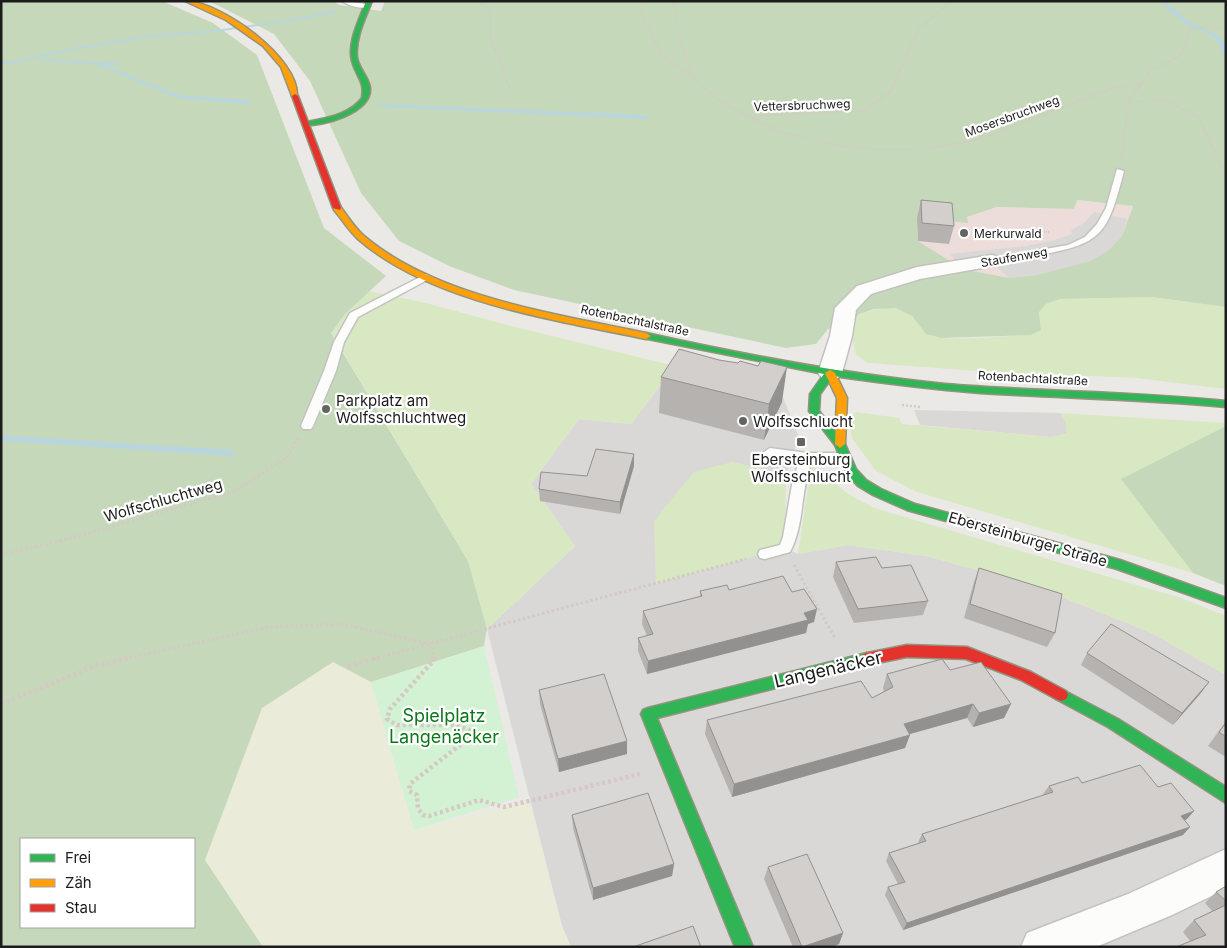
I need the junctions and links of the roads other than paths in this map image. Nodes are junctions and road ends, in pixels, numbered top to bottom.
1 (187, 1) edge
2 (345, 1) edge
3 (368, 4) edge
4 (305, 124) junction
5 (1120, 171) road end
6 (992, 261) joint
7 (426, 277) junction
8 (830, 373) junction
9 (1226, 404) edge
10 (307, 426) road end
11 (840, 444) junction
12 (770, 452) dead end
13 (806, 457) junction
14 (845, 457) junction
15 (765, 554) road end
16 (1226, 603) edge
17 (1226, 796) edge
18 (1226, 868) edge
19 (744, 947) edge
20 (1040, 947) edge

1 - 4 main road, Rotenbachtalstraße
2 - 3 lane
3 - 4 main road
4 - 7 main road, Rotenbachtalstraße
5 - 6 lane, Staufenweg
6 - 8 street, Staufenweg
7 - 8 main road, Rotenbachtalstraße
7 - 10 lane
8 - 9 main road, Rotenbachtalstraße
8 - 11 main road, Ebersteinburger Straße
8 - 11 main road, Ebersteinburger Straße
11 - 14 main road, Ebersteinburger Straße
12 - 13 lane
13 - 14 lane
13 - 15 lane
14 - 16 main road, Ebersteinburger Straße
17 - 19 main road, Langenäcker
18 - 20 street

